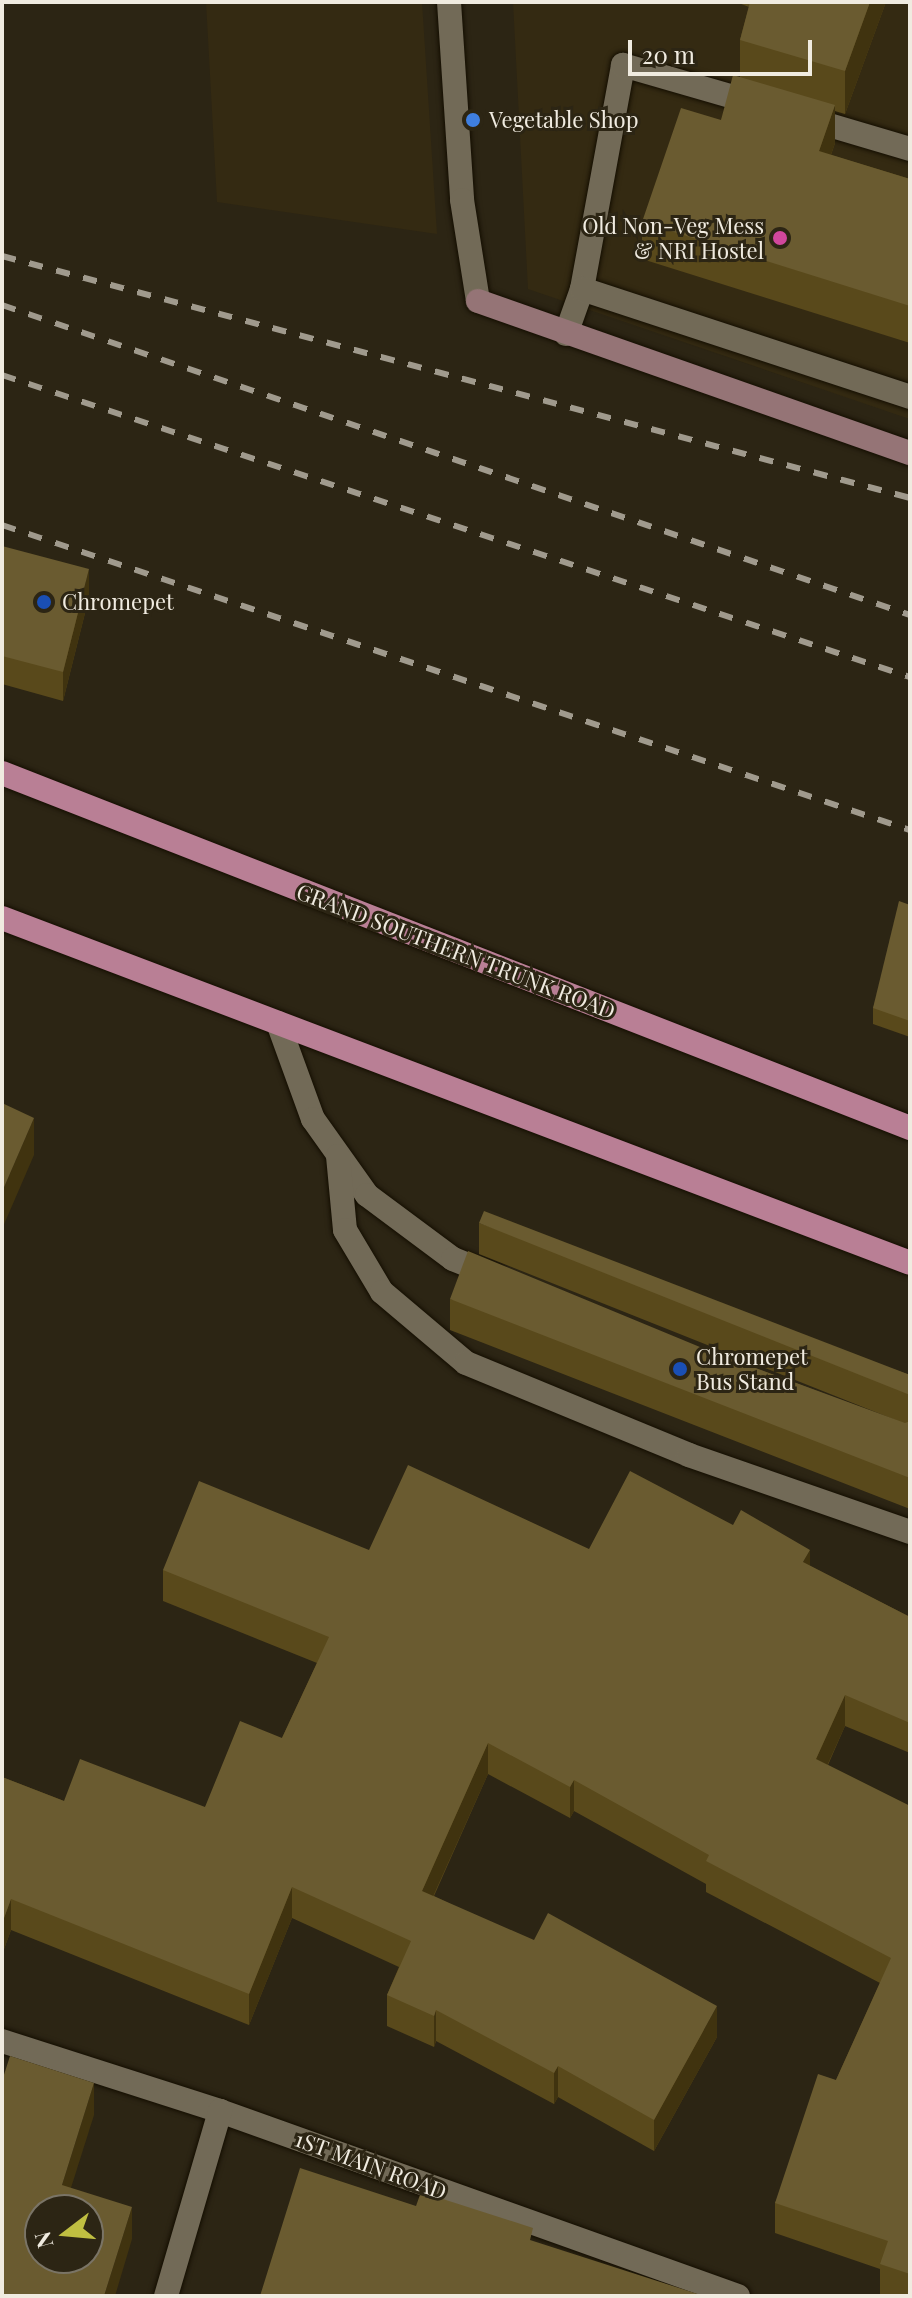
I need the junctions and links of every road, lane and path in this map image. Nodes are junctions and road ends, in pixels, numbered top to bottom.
1 (449, 2) edge
2 (910, 149) edge
3 (582, 289) junction
4 (566, 334) junction
5 (910, 397) edge
6 (910, 453) edge
7 (2, 773) edge
8 (2, 918) edge
9 (278, 1023) junction
10 (910, 1128) edge
11 (338, 1153) junction
12 (910, 1263) edge
13 (512, 1283) edge
14 (910, 1532) edge
15 (2, 2041) edge
16 (220, 2111) junction
17 (166, 2296) edge
18 (738, 2296) edge

1 - 4 street
2 - 3 street
3 - 4 street
3 - 5 street
4 - 6 street
7 - 10 main road, GRAND SOUTHERN TRUNK ROAD
8 - 9 main road
9 - 11 street
9 - 12 main road
11 - 13 street
11 - 14 street
15 - 16 street, 1ST MAIN ROAD
16 - 17 street
16 - 18 street, 1ST MAIN ROAD

